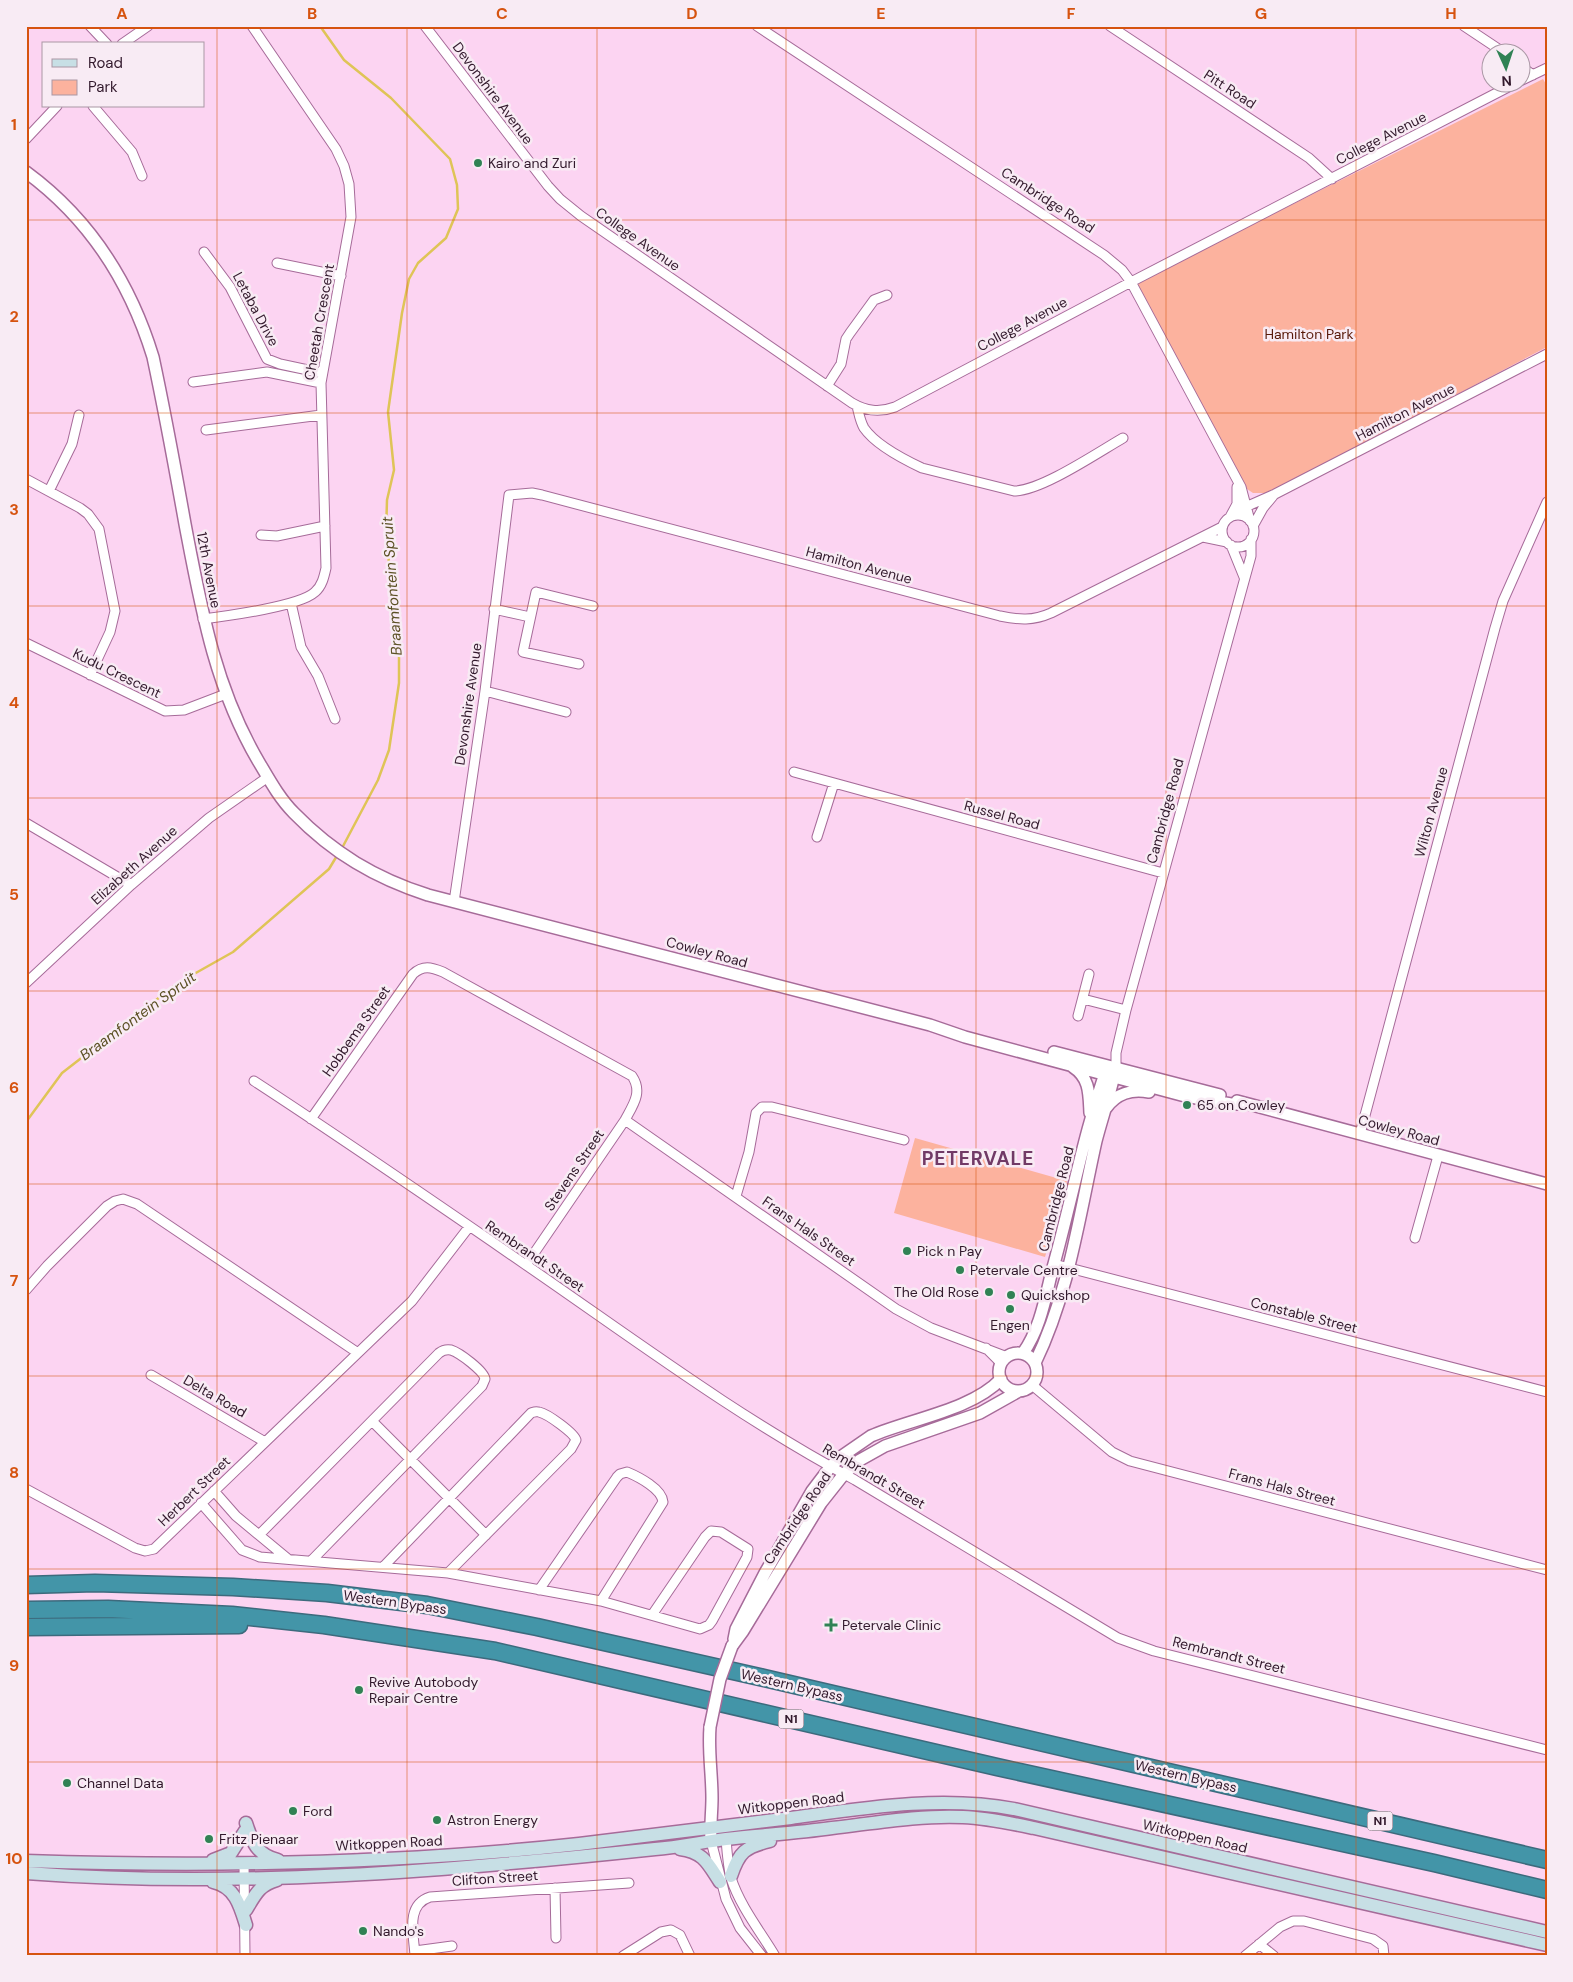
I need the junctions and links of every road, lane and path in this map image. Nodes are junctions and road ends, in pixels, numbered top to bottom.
1 (90, 26) edge
2 (148, 26) edge
3 (252, 26) edge
4 (425, 26) edge
5 (758, 26) edge
6 (1110, 26) edge
7 (1464, 26) edge
8 (105, 42) edge
9 (125, 42) edge
10 (1488, 42) edge
11 (1547, 68) edge
12 (1530, 73) edge
13 (1533, 75) junction
14 (1530, 76) edge
15 (1500, 92) edge
16 (55, 108) edge
17 (95, 108) edge
18 (26, 139) edge
19 (26, 172) edge
20 (142, 176) dead end
21 (1332, 179) junction
22 (560, 199) joint
23 (204, 252) dead end
24 (277, 264) dead end
25 (341, 276) junction
26 (1131, 282) junction
27 (887, 295) dead end
28 (1547, 354) edge
29 (322, 373) junction
30 (193, 382) dead end
31 (321, 383) junction
32 (827, 386) junction
33 (857, 406) junction
34 (79, 415) dead end
35 (321, 415) junction
36 (206, 430) dead end
37 (1123, 438) dead end
38 (26, 479) edge
39 (1236, 479) junction
40 (1241, 488) junction
41 (49, 491) junction
42 (1275, 494) junction
43 (1265, 498) junction
44 (1547, 502) edge
45 (1247, 507) junction
46 (507, 510) joint
47 (1233, 516) junction
48 (1252, 524) junction
49 (325, 526) junction
50 (1222, 527) junction
51 (261, 535) dead end
52 (1203, 537) junction
53 (1251, 539) junction
54 (1229, 544) junction
55 (1244, 577) junction
56 (291, 603) junction
57 (592, 606) dead end
58 (494, 609) junction
59 (530, 617) junction
60 (204, 620) junction
61 (26, 642) edge
62 (579, 664) dead end
63 (90, 675) junction
64 (486, 691) junction
65 (226, 694) junction
66 (566, 712) dead end
67 (335, 719) dead end
68 (794, 772) dead end
69 (268, 777) junction
70 (834, 783) junction
71 (26, 823) edge
72 (817, 837) dead end
73 (1163, 873) junction
74 (131, 885) junction
75 (454, 902) junction
76 (1089, 974) dead end
77 (26, 983) edge
78 (1082, 999) junction
79 (1126, 1010) junction
80 (1078, 1016) dead end
81 (952, 1031) junction
82 (1063, 1062) junction
83 (1110, 1072) junction
84 (254, 1081) dead end
85 (638, 1087) joint
86 (1186, 1096) junction
87 (1244, 1104) junction
88 (1105, 1109) junction
89 (311, 1118) junction
90 (1091, 1119) junction
91 (625, 1120) junction
92 (1360, 1134) junction
93 (904, 1140) dead end
94 (1438, 1156) junction
95 (1547, 1184) edge
96 (736, 1196) junction
97 (469, 1227) junction
98 (1415, 1238) dead end
99 (1054, 1264) junction
100 (526, 1265) junction
101 (1070, 1269) junction
102 (26, 1290) edge
103 (358, 1353) junction
104 (1023, 1353) junction
105 (1004, 1360) junction
106 (1036, 1363) junction
107 (151, 1375) dead end
108 (1000, 1379) junction
109 (1032, 1385) junction
110 (1019, 1391) junction
111 (1547, 1392) edge
112 (372, 1421) junction
113 (264, 1442) junction
114 (410, 1458) junction
115 (831, 1466) junction
116 (844, 1474) junction
117 (26, 1489) edge
118 (214, 1491) junction
119 (449, 1497) junction
120 (201, 1503) junction
121 (259, 1535) junction
122 (486, 1535) junction
123 (288, 1560) junction
124 (311, 1562) junction
125 (384, 1566) junction
126 (1547, 1570) edge
127 (448, 1573) junction
128 (26, 1585) edge
129 (539, 1590) junction
130 (601, 1601) junction
131 (26, 1610) edge
132 (652, 1615) junction
133 (302, 1623) junction
134 (26, 1627) edge
135 (733, 1644) junction
136 (1547, 1750) edge
137 (712, 1798) junction
138 (814, 1830) junction
139 (725, 1833) junction
140 (710, 1835) junction
141 (665, 1848) junction
142 (1547, 1860) edge
143 (26, 1861) edge
144 (308, 1863) junction
145 (244, 1864) junction
146 (186, 1865) junction
147 (26, 1873) edge
148 (245, 1878) junction
149 (294, 1878) junction
150 (193, 1879) junction
151 (726, 1879) junction
152 (629, 1883) dead end
153 (555, 1888) junction
154 (1547, 1890) edge
155 (246, 1910) junction
156 (246, 1924) junction
157 (1547, 1932) edge
158 (556, 1938) dead end
159 (1259, 1944) junction
160 (1547, 1945) edge
161 (452, 1946) dead end
162 (415, 1954) edge
163 (245, 1956) edge
164 (622, 1956) edge
165 (690, 1956) edge
166 (762, 1956) edge
167 (775, 1956) edge
168 (1246, 1956) edge
169 (1274, 1956) edge
170 (1384, 1956) edge

1 - 8 street
2 - 9 street
3 - 25 street, Cheetah Crescent
4 - 22 street, Devonshire Avenue
5 - 26 street, Cambridge Road
6 - 21 street, Pitt Road
7 - 10 street
11 - 13 street, College Avenue
12 - 13 street
13 - 14 street, College Avenue
15 - 21 street, College Avenue
16 - 18 street
17 - 20 street
19 - 60 street, 12th Avenue
21 - 26 street, College Avenue
22 - 32 street, College Avenue
23 - 29 street, Letaba Drive
24 - 25 street
25 - 29 street, Cheetah Crescent
26 - 33 street, College Avenue
26 - 39 street, Cambridge Road
27 - 32 street
28 - 42 street, Hamilton Avenue
29 - 31 street, Cheetah Crescent
30 - 31 street
31 - 35 street, Cheetah Crescent
32 - 33 street, College Avenue
33 - 37 street
34 - 41 street
35 - 36 street
35 - 49 street, Cheetah Crescent
38 - 41 street
39 - 40 street, Cambridge Road
39 - 47 street, Cambridge Road
40 - 43 street
40 - 45 street, Cambridge Road
41 - 63 street
42 - 43 street, Hamilton Avenue
42 - 48 street, Hamilton Avenue
43 - 45 street, Hamilton Avenue
44 - 92 street, Wilton Avenue
45 - 47 street, Hamilton Avenue
45 - 48 street, Cambridge Road
46 - 52 street, Hamilton Avenue
46 - 58 street, Devonshire Avenue
47 - 48 street
47 - 50 street
48 - 53 street
49 - 51 street
49 - 56 street, Cheetah Crescent
50 - 52 street, Hamilton Avenue
50 - 54 street
52 - 54 street
53 - 54 street
53 - 55 street, Cambridge Road
54 - 55 street
55 - 73 street, Cambridge Road
56 - 60 street, Cheetah Crescent
56 - 67 street
57 - 59 street
58 - 59 street
58 - 64 street, Devonshire Avenue
59 - 62 street
60 - 65 street, 12th Avenue
61 - 63 street, Kudu Crescent
63 - 65 street, Kudu Crescent
64 - 66 street
64 - 75 street, Devonshire Avenue
65 - 69 street, 12th Avenue
68 - 70 street, Russel Road
69 - 74 street, Elizabeth Avenue
69 - 75 street, 12th Avenue
70 - 72 street
70 - 73 street, Russel Road
71 - 74 street
73 - 79 street, Cambridge Road
74 - 77 street, Elizabeth Avenue
75 - 81 street, Cowley Road
76 - 78 street
78 - 79 street
78 - 80 street
79 - 83 street, Cambridge Road
81 - 82 street, Cowley Road
81 - 83 street, Cowley Road
82 - 83 street, Cowley Road
82 - 90 street
83 - 86 street, Cowley Road
83 - 87 street, Cowley Road
83 - 88 street, Cambridge Road
83 - 90 street, Cambridge Road
84 - 89 street, Rembrandt Street
85 - 89 street, Hobbema Street
85 - 91 street, Stevens Street
86 - 87 street, Cowley Road
86 - 88 street
87 - 92 street, Cowley Road
88 - 101 street, Cambridge Road
89 - 97 street, Rembrandt Street
90 - 99 street, Cambridge Road
91 - 96 street, Frans Hals Street
91 - 100 street, Stevens Street
92 - 94 street, Cowley Road
93 - 96 street
94 - 95 street, Cowley Road
94 - 98 street
96 - 105 street, Frans Hals Street
97 - 100 street, Rembrandt Street
97 - 103 street, Herbert Street
99 - 101 street, Constable Street
99 - 104 street, Cambridge Road
100 - 115 street, Rembrandt Street
101 - 106 street, Cambridge Road
101 - 111 street, Constable Street
102 - 103 street
103 - 113 street, Herbert Street
104 - 105 street
104 - 106 street
105 - 108 street
106 - 109 street
107 - 113 street, Delta Road
108 - 110 street
108 - 115 street, Cambridge Road
109 - 110 street
109 - 126 street, Frans Hals Street
110 - 116 street, Cambridge Road
112 - 114 street
112 - 114 street
112 - 121 street
113 - 118 street, Herbert Street
114 - 119 street
114 - 124 street
115 - 116 street, Rembrandt Street
115 - 135 street, Cambridge Road
116 - 135 street, Cambridge Road
116 - 136 street, Rembrandt Street
117 - 120 street, Herbert Street
118 - 120 street, Herbert Street
118 - 121 street
119 - 122 street
119 - 122 street
119 - 125 street
120 - 123 street
121 - 123 street
122 - 127 street
123 - 124 street
124 - 125 street
125 - 127 street
127 - 129 street
128 - 142 highway, Western Bypass / N1
129 - 130 street
129 - 130 street
130 - 132 street
131 - 133 highway, N1
132 - 132 street
133 - 134 highway
133 - 154 highway, N1
135 - 137 street, Cambridge Road, bridge
137 - 139 street, Cambridge Road
137 - 140 street, Cambridge Road
138 - 139 main road, Witkoppen Road
138 - 151 main road
138 - 160 main road, Witkoppen Road
139 - 140 main road, Witkoppen Road
139 - 151 street
139 - 157 main road, Witkoppen Road
140 - 141 main road, Witkoppen Road
140 - 144 main road, Witkoppen Road
140 - 151 street
141 - 149 main road, Witkoppen Road
141 - 151 main road
143 - 146 main road, Witkoppen Road
144 - 145 main road, Witkoppen Road
144 - 146 main road
145 - 146 main road, Witkoppen Road
145 - 148 street
147 - 150 main road, Witkoppen Road
148 - 149 main road, Witkoppen Road
148 - 150 main road, Witkoppen Road
148 - 155 street
149 - 155 main road
150 - 156 main road
151 - 166 street
151 - 167 street
152 - 153 street, Clifton Street
153 - 158 street
153 - 162 street, Clifton Street
155 - 156 street
156 - 163 street
159 - 168 street
159 - 169 street
159 - 170 street
161 - 162 street
164 - 165 street

